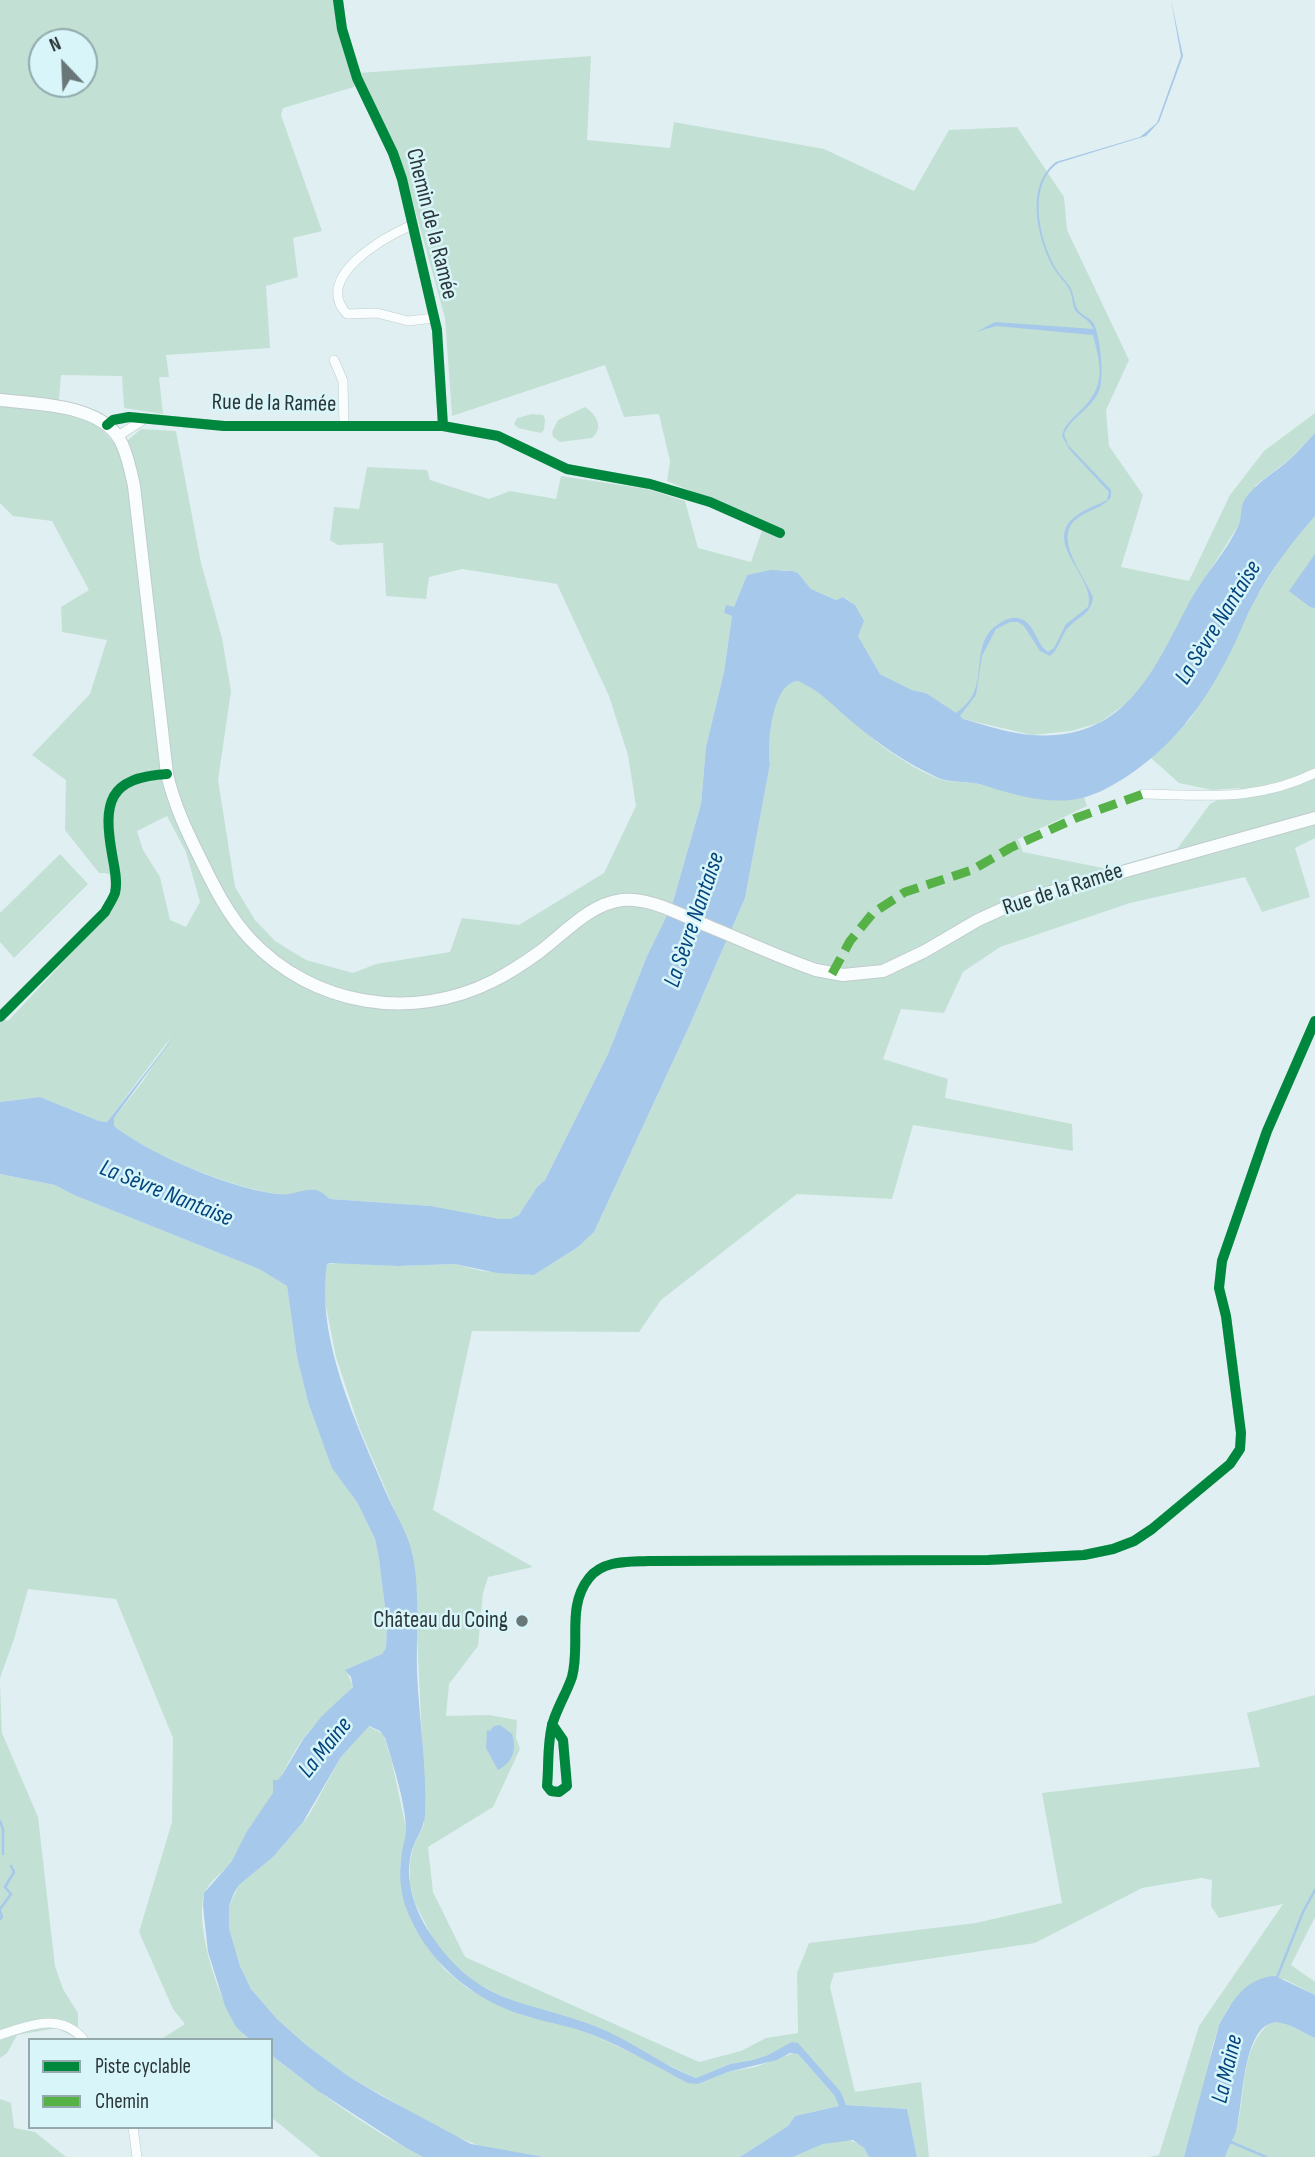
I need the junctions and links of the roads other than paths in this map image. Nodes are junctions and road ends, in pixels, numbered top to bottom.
1 (338, 0) edge
2 (412, 225) junction
3 (434, 318) junction
4 (334, 360) dead end
5 (0, 400) edge
6 (143, 420) junction
7 (107, 425) junction
8 (344, 426) junction
9 (443, 426) junction
10 (118, 436) junction
11 (780, 533) dead end
12 (1315, 773) edge
13 (167, 774) junction
14 (1143, 794) dead end
15 (1315, 818) edge
16 (0, 1017) edge
17 (1315, 1021) edge
18 (552, 1724) junction
19 (0, 2035) edge
20 (82, 2038) edge
21 (133, 2129) edge
22 (137, 2157) edge

1 - 2 street, Chemin de la Ramée
2 - 3 street, Chemin de la Ramée
2 - 3 street, Chemin de la Ramée
3 - 9 street, Chemin de la Ramée
4 - 8 street
5 - 7 main road
6 - 7 street, Rue de la Ramée
6 - 8 street, Rue de la Ramée
6 - 10 street
7 - 10 main road
8 - 9 street, Rue de la Ramée
9 - 11 street, Rue de la Ramée
10 - 13 main road, Rue de la Ramée
12 - 14 street
13 - 15 main road, Rue de la Ramée
13 - 16 street
17 - 18 street
18 - 18 street
19 - 20 street
21 - 22 street

